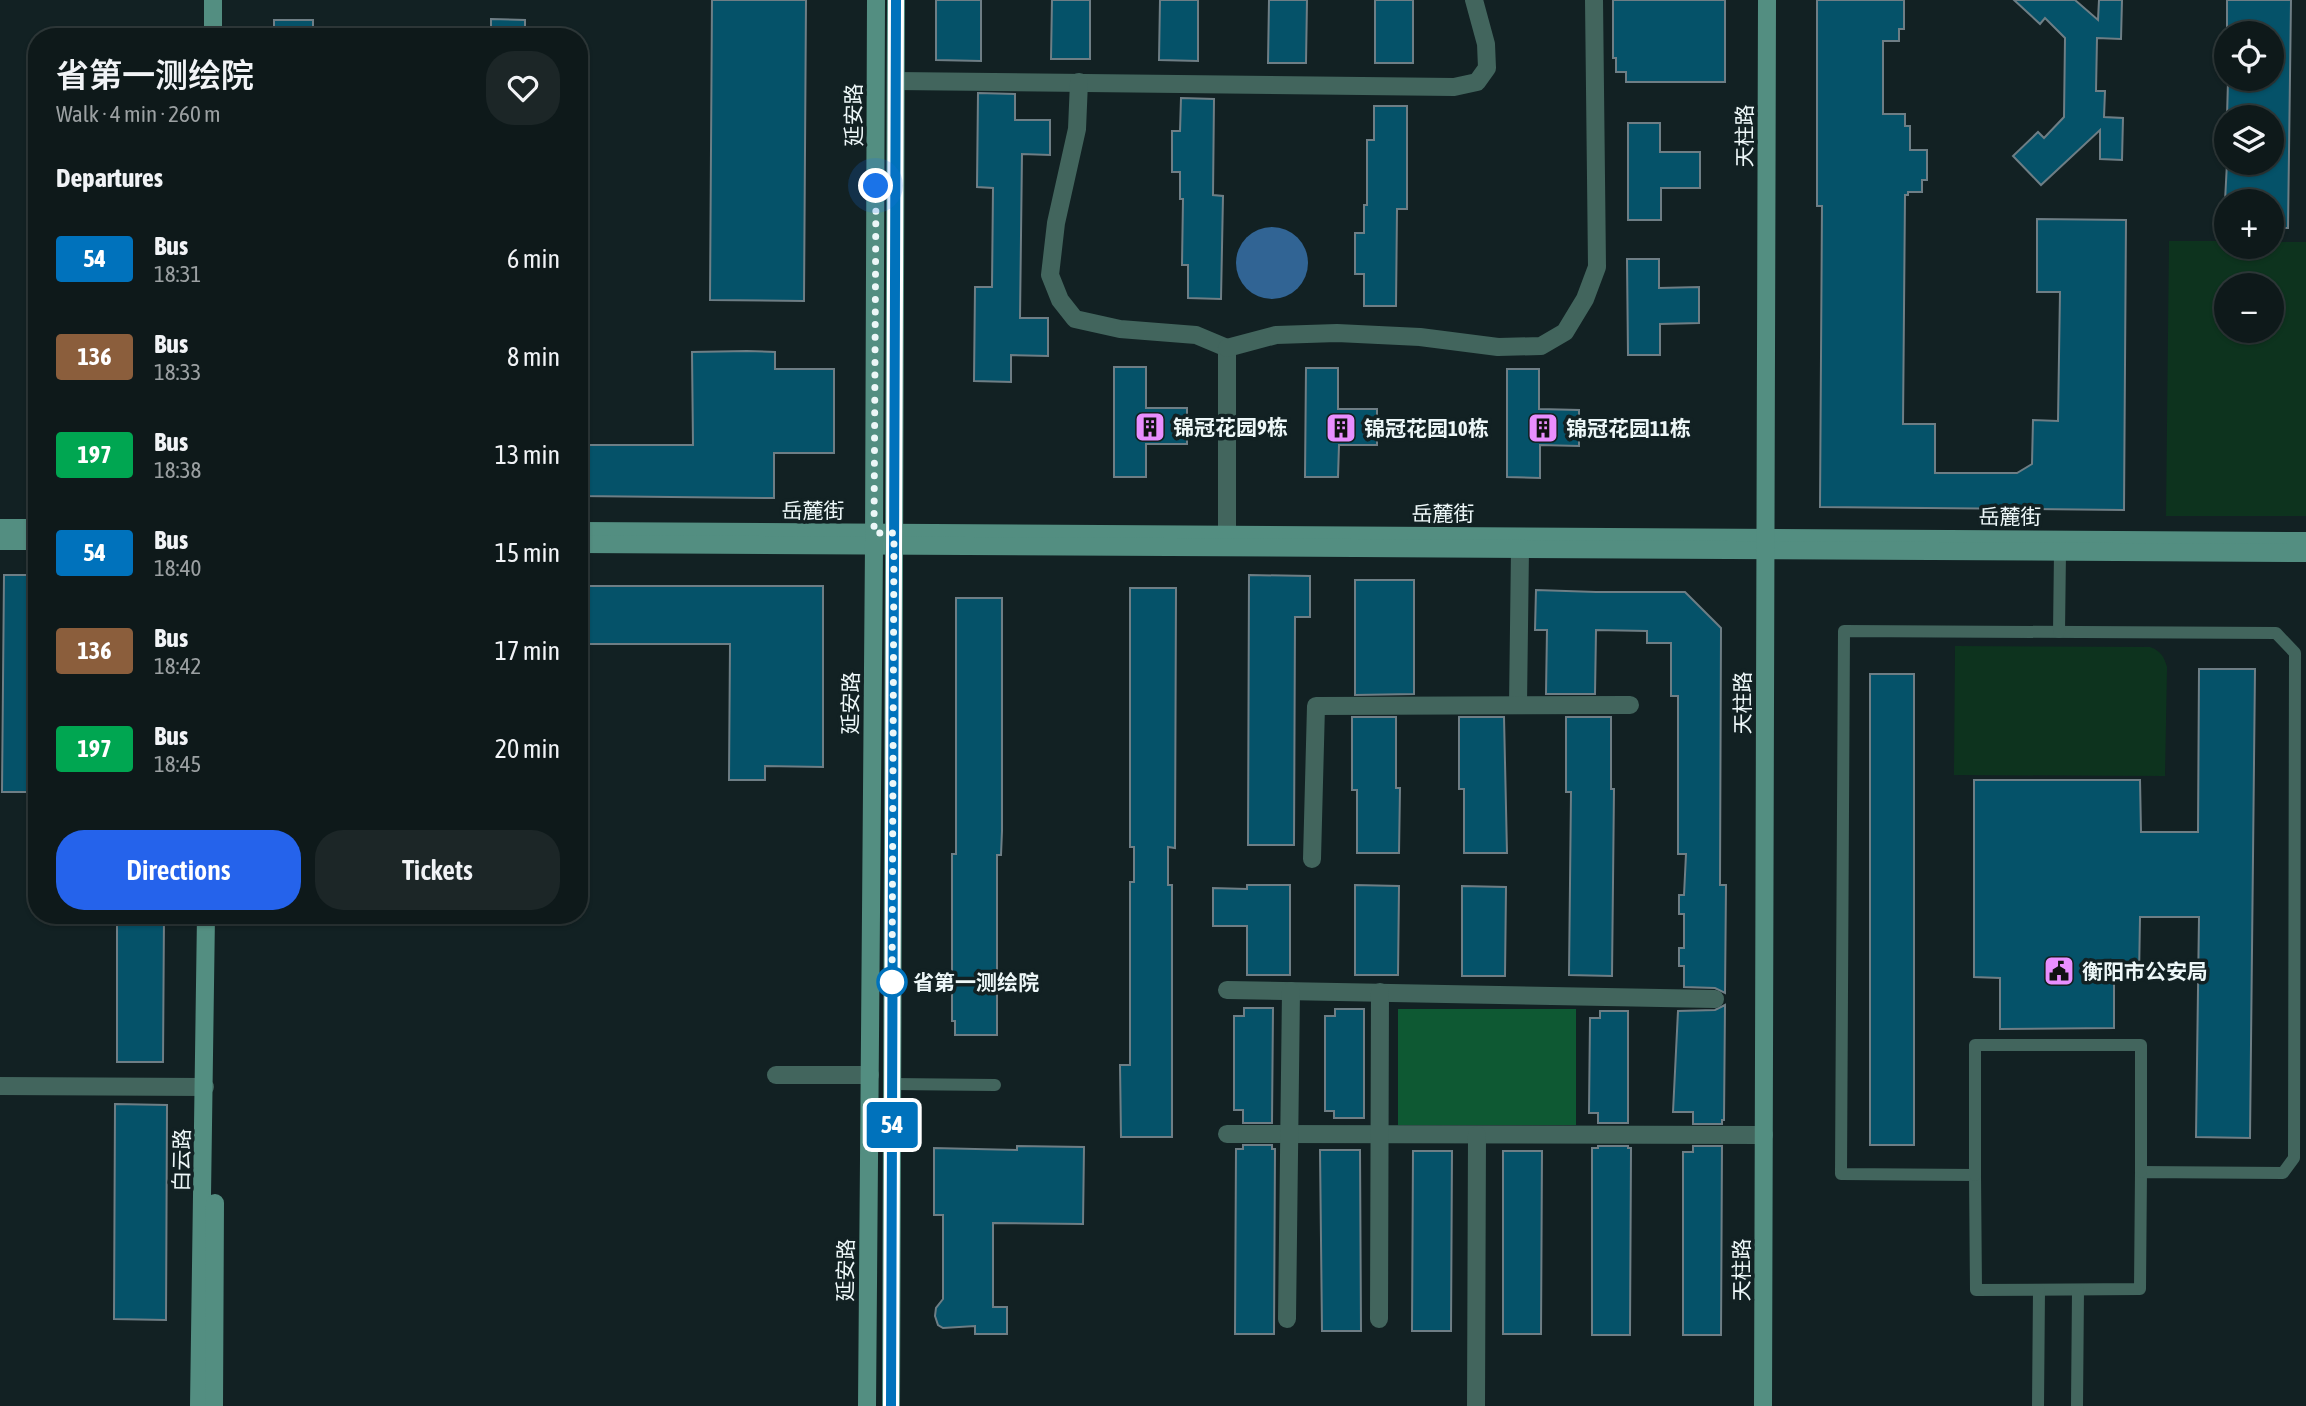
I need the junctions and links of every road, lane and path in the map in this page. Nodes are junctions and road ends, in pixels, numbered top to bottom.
1 (214, 0) edge
2 (221, 0) edge
3 (876, 0) edge
4 (896, 0) edge
5 (1474, 0) edge
6 (1594, 0) edge
7 (1767, 0) edge
8 (213, 28) edge
9 (221, 28) edge
10 (896, 80) junction
11 (1079, 82) junction
12 (1227, 348) junction
13 (0, 528) edge
14 (28, 528) edge
15 (588, 531) edge
16 (1227, 535) junction
17 (874, 539) junction
18 (894, 539) junction
19 (0, 541) edge
20 (28, 541) edge
21 (2306, 541) edge
22 (588, 544) edge
23 (1766, 544) junction
24 (1520, 549) junction
25 (2060, 552) junction
26 (2306, 553) edge
27 (2059, 632) junction
28 (1518, 705) junction
29 (1630, 705) dead end
30 (1312, 859) dead end
31 (2300, 871) edge
32 (2300, 891) edge
33 (206, 924) edge
34 (216, 924) edge
35 (1227, 990) dead end
36 (1291, 990) junction
37 (1380, 992) junction
38 (1716, 999) dead end
39 (776, 1076) dead end
40 (870, 1076) junction
41 (892, 1084) junction
42 (995, 1085) dead end
43 (0, 1086) edge
44 (205, 1087) junction
45 (1227, 1133) dead end
46 (1290, 1134) junction
47 (1380, 1134) junction
48 (1477, 1135) junction
49 (1764, 1135) junction
50 (2141, 1172) junction
51 (1975, 1175) junction
52 (2039, 1290) junction
53 (2078, 1290) junction
54 (1287, 1319) dead end
55 (1379, 1319) dead end
56 (200, 1406) edge
57 (214, 1406) edge
58 (867, 1406) edge
59 (891, 1406) edge
60 (1476, 1406) edge
61 (1763, 1406) edge
62 (2038, 1406) edge
63 (2077, 1406) edge

1 - 8 street
2 - 9 street
3 - 17 street, 延安路
4 - 10 street, 延安路
5 - 11 street
6 - 12 street
7 - 23 street, 天柱路
10 - 11 street
10 - 18 street, 延安路
11 - 12 street
12 - 16 street
13 - 14 street
15 - 17 street, 岳麓街
16 - 18 street, 岳麓街
16 - 23 street, 岳麓街
17 - 18 street, 岳麓街
17 - 22 street, 岳麓街
17 - 40 street, 延安路
18 - 24 street, 岳麓街
18 - 41 street, 延安路
19 - 20 street
21 - 23 street, 岳麓街
23 - 24 street, 岳麓街
23 - 25 street, 岳麓街
23 - 49 street, 天柱路
24 - 28 street
25 - 26 street, 岳麓街
25 - 27 lane
27 - 31 lane
27 - 51 lane
28 - 29 street
28 - 30 street
31 - 32 lane
32 - 50 lane
33 - 44 street, 白云路
34 - 57 street, 白云路
35 - 36 street
36 - 37 street
36 - 46 street
37 - 38 street
37 - 47 street
39 - 40 street
40 - 58 street, 延安路
41 - 42 lane
41 - 59 street, 延安路
43 - 44 street
44 - 56 street, 白云路
45 - 46 street
46 - 47 street
46 - 54 street
47 - 48 street
47 - 55 street
48 - 49 street
48 - 60 street
49 - 61 street, 天柱路
50 - 51 lane
50 - 53 lane
51 - 52 lane
52 - 53 lane
52 - 62 lane
53 - 63 lane

